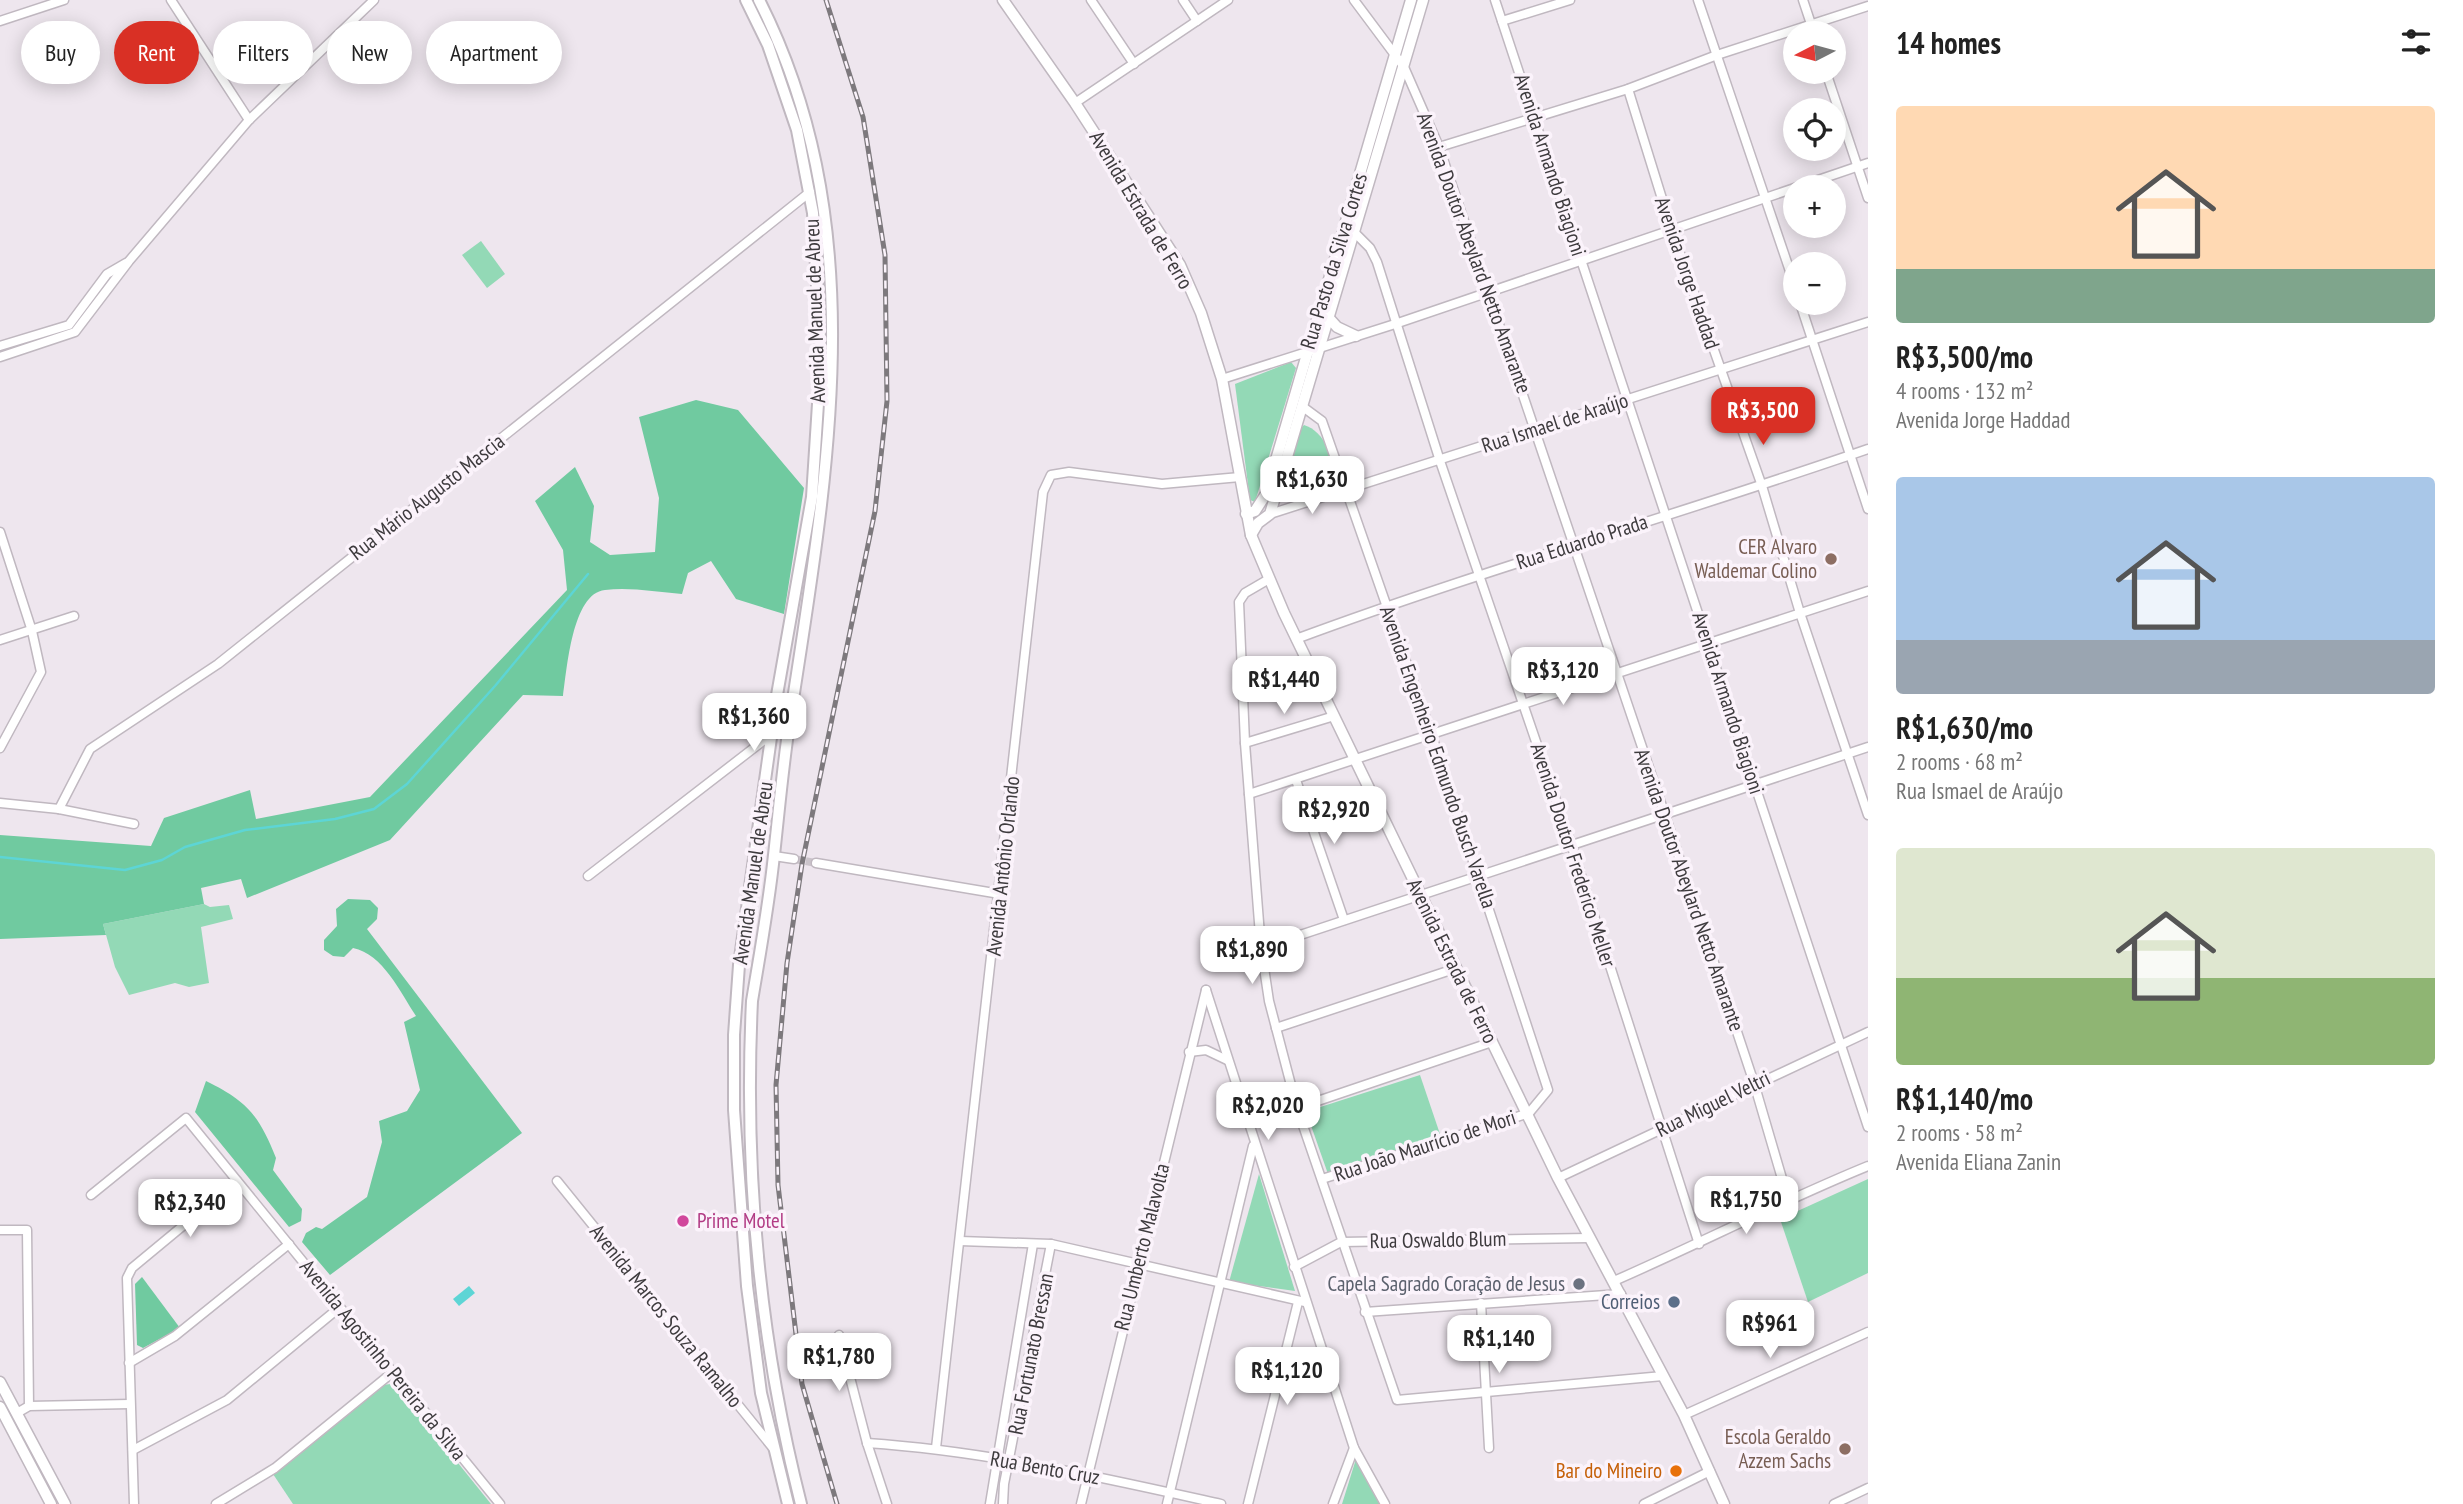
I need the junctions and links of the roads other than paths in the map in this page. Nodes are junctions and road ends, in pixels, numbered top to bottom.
1 (64, 0) edge
2 (171, 0) edge
3 (374, 0) edge
4 (746, 0) edge
5 (758, 0) edge
6 (1003, 0) edge
7 (1091, 0) edge
8 (1183, 0) edge
9 (1228, 0) edge
10 (1354, 0) edge
11 (1411, 0) edge
12 (1423, 0) edge
13 (1495, 0) edge
14 (1570, 0) edge
15 (1698, 0) edge
16 (1803, 0) edge
17 (1868, 6) edge
18 (1502, 20) junction
19 (0, 21) edge
20 (1197, 21) junction
21 (1810, 21) edge
22 (1831, 21) edge
23 (1783, 37) edge
24 (1396, 54) junction
25 (1717, 55) junction
26 (1134, 64) junction
27 (1404, 67) junction
28 (1830, 84) edge
29 (1628, 89) junction
30 (1075, 103) junction
31 (1534, 117) junction
32 (249, 120) junction
33 (1440, 147) junction
34 (1868, 163) edge
35 (1858, 167) junction
36 (810, 192) junction
37 (1766, 196) junction
38 (1868, 198) edge
39 (1672, 231) junction
40 (1355, 233) junction
41 (1784, 252) edge
42 (1581, 260) junction
43 (129, 261) junction
44 (1490, 292) junction
45 (1804, 315) edge
46 (1328, 317) junction
47 (1868, 322) edge
48 (1395, 324) junction
49 (1356, 336) junction
50 (1812, 341) junction
51 (0, 346) edge
52 (1319, 348) junction
53 (1307, 351) junction
54 (0, 357) edge
55 (1720, 369) junction
56 (1222, 379) junction
57 (1626, 399) junction
58 (1303, 407) junction
59 (1536, 429) junction
60 (1868, 449) edge
61 (1849, 455) junction
62 (1440, 461) junction
63 (1240, 478) junction
64 (1762, 486) junction
65 (1346, 491) junction
66 (1868, 509) edge
67 (1270, 513) junction
68 (1246, 514) junction
69 (1666, 514) junction
70 (0, 532) edge
71 (1251, 535) junction
72 (1575, 545) junction
73 (1479, 575) junction
74 (1269, 579) junction
75 (1868, 591) edge
76 (1387, 605) junction
77 (1800, 613) junction
78 (74, 616) dead end
79 (32, 631) junction
80 (1296, 639) junction
81 (0, 640) edge
82 (1709, 644) junction
83 (1616, 674) junction
84 (1523, 705) junction
85 (1331, 717) junction
86 (772, 734) junction
87 (1432, 736) junction
88 (1245, 743) junction
89 (1868, 747) edge
90 (0, 748) edge
91 (1847, 755) junction
92 (1354, 760) junction
93 (1296, 780) junction
94 (1755, 786) junction
95 (1249, 794) junction
96 (0, 803) edge
97 (59, 809) junction
98 (1665, 815) junction
99 (1868, 815) edge
100 (134, 824) dead end
101 (1572, 844) junction
102 (774, 856) junction
103 (794, 859) tunnel mouth
104 (816, 863) tunnel mouth
105 (1478, 874) junction
106 (588, 876) dead end
107 (1000, 894) junction
108 (1420, 894) junction
109 (1344, 920) junction
110 (1261, 948) junction
111 (1457, 968) junction
112 (1276, 1028) junction
113 (1868, 1032) edge
114 (1492, 1042) junction
115 (1842, 1044) junction
116 (1189, 1052) junction
117 (1227, 1060) junction
118 (1754, 1083) junction
119 (1297, 1108) junction
120 (1529, 1112) junction
121 (1868, 1127) edge
122 (1661, 1129) junction
123 (1253, 1144) junction
124 (1868, 1166) edge
125 (1558, 1178) junction
126 (1322, 1179) junction
127 (237, 1181) junction
128 (557, 1181) dead end
129 (91, 1195) dead end
130 (1788, 1199) junction
131 (0, 1230) edge
132 (1589, 1238) junction
133 (960, 1241) junction
134 (1341, 1242) junction
135 (289, 1244) junction
136 (1033, 1244) junction
137 (1051, 1244) junction
138 (1699, 1244) junction
139 (1138, 1263) junction
140 (1294, 1267) junction
141 (1614, 1281) junction
142 (1218, 1283) junction
143 (1621, 1294) junction
144 (1301, 1302) junction
145 (1481, 1303) junction
146 (340, 1307) junction
147 (1365, 1312) junction
148 (1868, 1332) edge
149 (839, 1335) dead end
150 (130, 1363) junction
151 (393, 1372) junction
152 (1663, 1376) junction
153 (0, 1382) edge
154 (1485, 1394) junction
155 (130, 1405) junction
156 (29, 1406) junction
157 (0, 1407) edge
158 (17, 1413) junction
159 (1684, 1415) junction
160 (867, 1443) junction
161 (936, 1448) junction
162 (1354, 1448) junction
163 (1489, 1448) dead end
164 (133, 1450) junction
165 (775, 1451) junction
166 (996, 1459) junction
167 (1010, 1461) junction
168 (1710, 1471) junction
169 (1086, 1474) junction
170 (1868, 1488) edge
171 (1169, 1492) junction
172 (51, 1504) edge
173 (65, 1504) edge
174 (134, 1504) edge
175 (216, 1504) edge
176 (500, 1504) edge
177 (788, 1504) edge
178 (801, 1504) edge
179 (887, 1504) edge
180 (990, 1504) edge
181 (1003, 1504) edge
182 (1081, 1504) edge
183 (1167, 1504) edge
184 (1221, 1504) edge
185 (1248, 1504) edge
186 (1333, 1504) edge
187 (1385, 1504) edge
188 (1644, 1504) edge
189 (1724, 1504) edge
190 (1834, 1504) edge

1 - 19 street
2 - 32 street
3 - 32 street
4 - 36 main road, Avenida Manuel de Abreu
5 - 102 main road, Avenida Manuel de Abreu
6 - 30 street, Avenida Estrada de Ferro
7 - 26 street
8 - 20 street
9 - 20 street
10 - 24 street, Avenida Doutor Abeylard Netto Amarante
11 - 24 street, Rua Pasto da Silva Cortes
12 - 27 street, Rua Pasto da Silva Cortes
13 - 18 street, Avenida Armando Biagioni
14 - 18 street
15 - 25 street
16 - 21 street
17 - 22 street
18 - 31 street, Avenida Armando Biagioni
20 - 26 street
23 - 25 street
24 - 27 street, Avenida Doutor Abeylard Netto Amarante
24 - 53 street, Rua Pasto da Silva Cortes
25 - 29 street
25 - 37 street
26 - 30 street
27 - 33 street, Avenida Doutor Abeylard Netto Amarante
27 - 40 street, Rua Pasto da Silva Cortes
28 - 35 street
29 - 31 street
29 - 39 street, Avenida Jorge Haddad
30 - 56 street, Avenida Estrada de Ferro
31 - 33 street
31 - 42 street, Avenida Armando Biagioni
32 - 43 street
33 - 44 street, Avenida Doutor Abeylard Netto Amarante
34 - 35 street
35 - 37 street
35 - 38 street
36 - 86 main road, Avenida Manuel de Abreu
36 - 97 street, Rua Mário Augusto Mascia
37 - 39 street
37 - 41 street
39 - 42 street
39 - 55 street, Avenida Jorge Haddad
40 - 46 street, Rua Pasto da Silva Cortes
40 - 48 street, Avenida Doutor Frederico Meller
42 - 44 street
42 - 57 street, Avenida Armando Biagioni
43 - 51 street
43 - 54 street
44 - 48 street
44 - 59 street, Avenida Doutor Abeylard Netto Amarante
45 - 50 street
46 - 49 street
46 - 52 street, Rua Pasto da Silva Cortes
47 - 50 street, Rua Ismael de Araújo
48 - 49 street
48 - 62 street, Avenida Doutor Frederico Meller
49 - 52 street
50 - 55 street, Rua Ismael de Araújo
50 - 61 street
52 - 53 street
52 - 58 street, Rua Pasto da Silva Cortes
53 - 56 street
53 - 68 street, Rua Pasto da Silva Cortes
55 - 57 street, Rua Ismael de Araújo
55 - 64 street, Avenida Jorge Haddad
56 - 63 street, Avenida Estrada de Ferro
57 - 59 street, Rua Ismael de Araújo
57 - 69 street, Avenida Armando Biagioni
58 - 65 street, Avenida Engenheiro Edmundo Busch Varella
58 - 67 street, Rua Pasto da Silva Cortes
59 - 62 street, Rua Ismael de Araújo
59 - 72 street, Avenida Doutor Abeylard Netto Amarante
60 - 61 street, Rua Eduardo Prada
61 - 64 street, Rua Eduardo Prada
61 - 66 street
62 - 65 street, Rua Ismael de Araújo
62 - 73 street, Avenida Doutor Frederico Meller
63 - 68 street, Avenida Estrada de Ferro
63 - 107 street, Avenida Antônio Orlando
64 - 69 street, Rua Eduardo Prada
64 - 77 street, Avenida Jorge Haddad
65 - 67 street, Rua Ismael de Araújo
65 - 76 street, Avenida Engenheiro Edmundo Busch Varella
67 - 71 street
68 - 71 street, Avenida Estrada de Ferro
69 - 72 street, Rua Eduardo Prada
69 - 82 street, Avenida Armando Biagioni
70 - 79 street
71 - 74 street, Avenida Estrada de Ferro
72 - 73 street, Rua Eduardo Prada
72 - 83 street, Avenida Doutor Abeylard Netto Amarante
73 - 76 street, Rua Eduardo Prada
73 - 84 street, Avenida Doutor Frederico Meller
74 - 80 street, Avenida Estrada de Ferro
74 - 88 street
75 - 77 street
76 - 80 street, Rua Eduardo Prada
76 - 87 street, Avenida Engenheiro Edmundo Busch Varella
77 - 82 street
77 - 91 street, Avenida Jorge Haddad
78 - 79 street
79 - 81 street
79 - 90 street
80 - 85 street, Avenida Estrada de Ferro
82 - 83 street
82 - 94 street, Avenida Armando Biagioni
83 - 84 street
83 - 98 street, Avenida Doutor Abeylard Netto Amarante
84 - 87 street
84 - 101 street, Avenida Doutor Frederico Meller
85 - 88 street
85 - 92 street, Avenida Estrada de Ferro
86 - 106 street
86 - 165 main road, Avenida Manuel de Abreu
87 - 92 street
87 - 105 street, Avenida Engenheiro Edmundo Busch Varella
88 - 95 street
89 - 91 street
91 - 94 street
91 - 99 street, Avenida Jorge Haddad
92 - 93 street
92 - 108 street, Avenida Estrada de Ferro
93 - 95 street
93 - 109 street
94 - 98 street
94 - 115 street, Avenida Armando Biagioni
95 - 110 street
96 - 97 street
97 - 100 street
98 - 101 street
98 - 118 street, Avenida Doutor Abeylard Netto Amarante
101 - 105 street
101 - 122 street, Avenida Doutor Frederico Meller
102 - 103 street
102 - 178 main road, Avenida Manuel de Abreu
104 - 107 street
105 - 108 street
105 - 120 street, Avenida Engenheiro Edmundo Busch Varella
107 - 133 street, Avenida Antônio Orlando
108 - 109 street
108 - 111 street, Avenida Estrada de Ferro
109 - 110 street
110 - 112 street
111 - 112 street
111 - 114 street, Avenida Estrada de Ferro
112 - 119 street
113 - 115 street, Rua Miguel Veltri
114 - 119 street
114 - 120 street, Avenida Estrada de Ferro
115 - 118 street, Rua Miguel Veltri
115 - 121 street, Avenida Armando Biagioni
116 - 117 street
116 - 117 street, Rua Umberto Malavolta
116 - 139 street, Rua Umberto Malavolta
117 - 123 street
118 - 122 street, Rua Miguel Veltri
118 - 130 street, Avenida Doutor Abeylard Netto Amarante
119 - 126 street
120 - 125 street, Avenida Estrada de Ferro
120 - 126 street, Rua João Maurício de Mori
122 - 125 street, Rua Miguel Veltri
122 - 138 street, Avenida Doutor Frederico Meller
123 - 140 street
123 - 142 street
124 - 130 street
125 - 132 street, Avenida Estrada de Ferro
126 - 134 street
127 - 129 street, Avenida Agostinho Pereira da Silva
127 - 135 street, Avenida Agostinho Pereira da Silva
127 - 150 street
128 - 165 street, Avenida Marcos Souza Ramalho
130 - 138 street
131 - 156 street
132 - 134 street, Rua Oswaldo Blum
132 - 141 street, Avenida Estrada de Ferro
133 - 136 street
133 - 161 street, Avenida Antônio Orlando
134 - 140 street, Rua Oswaldo Blum
134 - 147 street
135 - 146 street, Avenida Agostinho Pereira da Silva
135 - 150 street
136 - 137 street
136 - 166 street, Rua Fortunato Bressan
137 - 139 street
137 - 167 street, Rua Fortunato Bressan
138 - 141 street
139 - 142 street
139 - 169 street, Rua Umberto Malavolta
140 - 144 street
141 - 143 street, Avenida Estrada de Ferro
142 - 144 street
142 - 171 street
143 - 145 street
143 - 152 street, Avenida Estrada de Ferro
144 - 162 street
144 - 185 street
145 - 147 street
145 - 154 street
146 - 151 street, Avenida Agostinho Pereira da Silva
146 - 164 street
147 - 154 street
148 - 159 street
149 - 160 street
150 - 155 street
151 - 175 street
151 - 176 street, Avenida Agostinho Pereira da Silva
152 - 154 street
152 - 159 street, Avenida Estrada de Ferro
153 - 158 street
154 - 163 street
155 - 156 street
155 - 164 street
156 - 158 street
157 - 172 street
158 - 173 street
159 - 168 street, Avenida Estrada de Ferro
160 - 161 street, Rua Bento Cruz
160 - 179 street
161 - 166 street, Rua Bento Cruz
162 - 186 street
162 - 187 street
164 - 174 street
165 - 177 main road, Avenida Manuel de Abreu
166 - 167 street, Rua Bento Cruz
166 - 180 street, Rua Fortunato Bressan
167 - 169 street, Rua Bento Cruz
167 - 181 street, Rua Fortunato Bressan
168 - 188 street
168 - 189 street, Avenida Estrada de Ferro
169 - 171 street, Rua Bento Cruz
169 - 182 street, Rua Umberto Malavolta
170 - 190 street
171 - 183 street
171 - 184 street, Rua Bento Cruz

